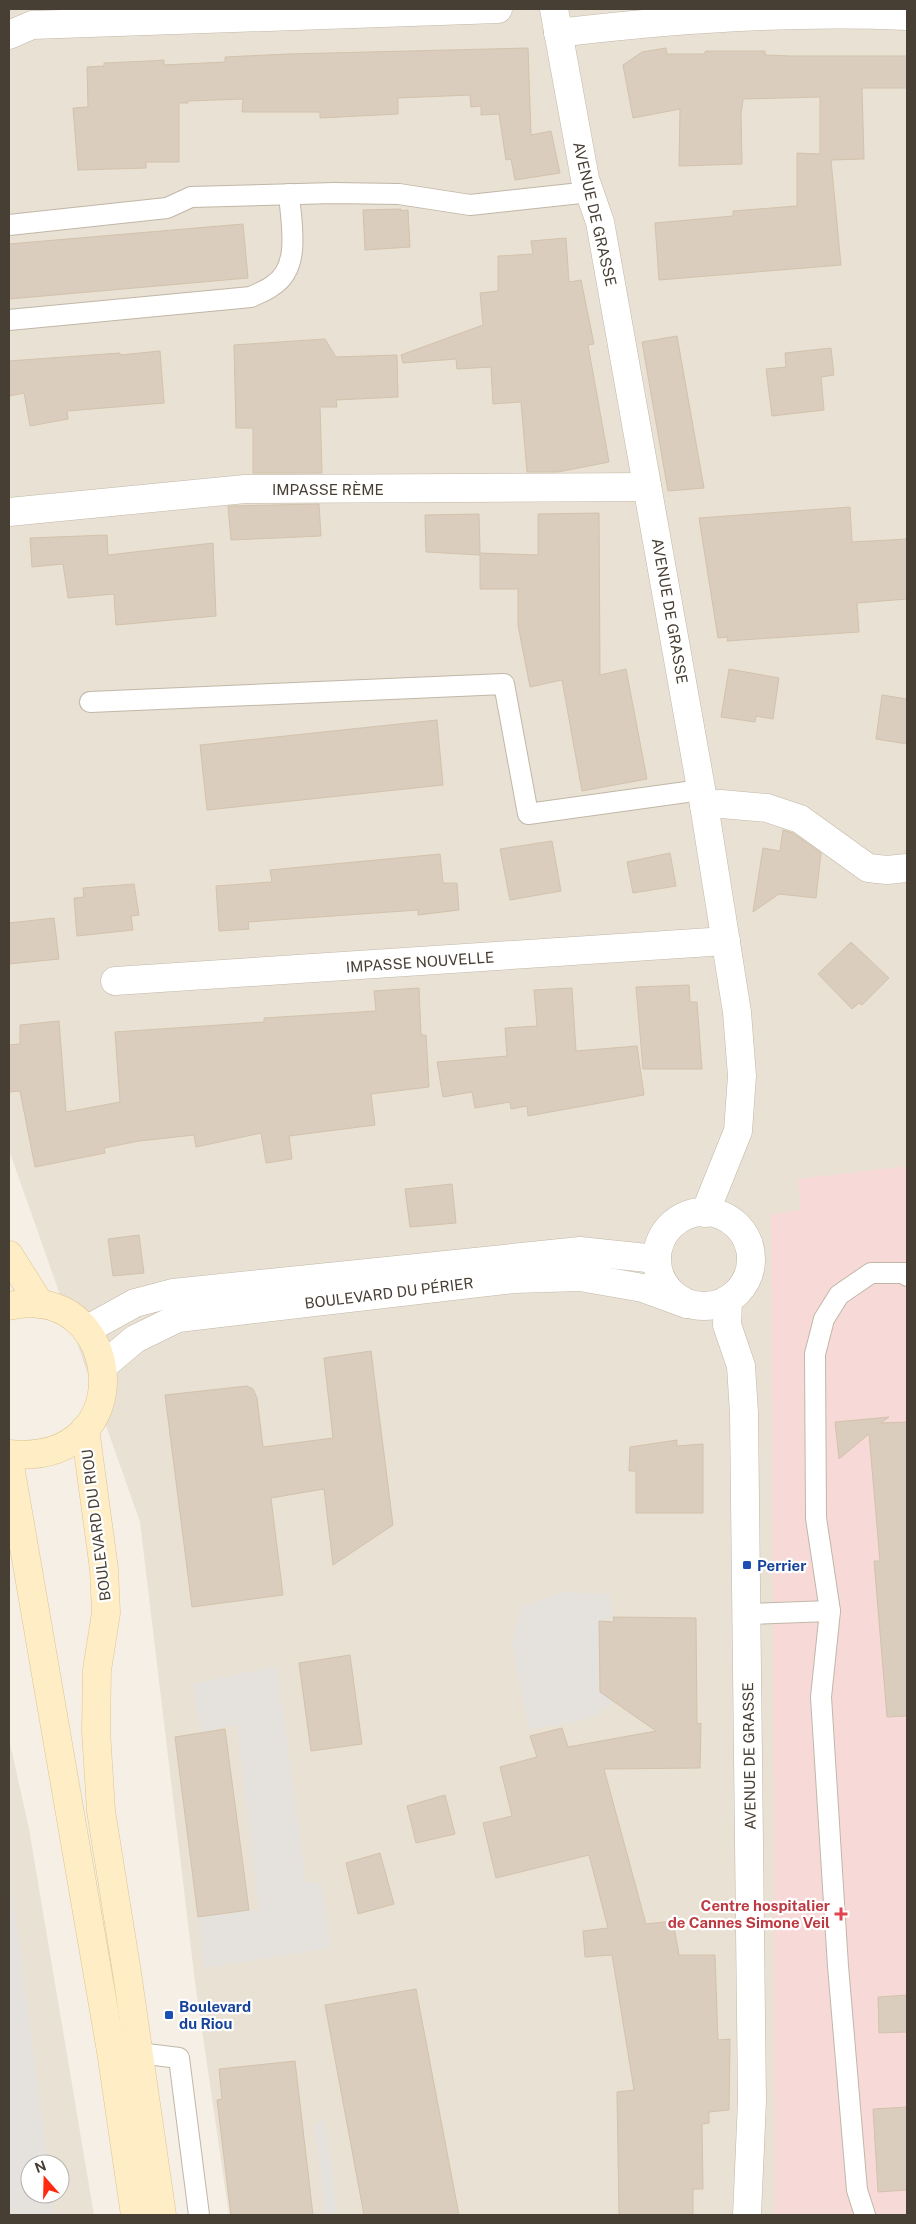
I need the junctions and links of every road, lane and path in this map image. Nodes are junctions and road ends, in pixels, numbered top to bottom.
1 (498, 9) edge
2 (907, 16) edge
3 (556, 21) edge
4 (9, 35) edge
5 (590, 192) junction
6 (289, 194) junction
7 (9, 225) edge
8 (9, 320) edge
9 (648, 487) junction
10 (9, 512) edge
11 (90, 702) dead end
12 (703, 798) junction
13 (907, 868) edge
14 (726, 941) junction
15 (114, 981) dead end
16 (705, 1213) junction
17 (9, 1255) edge
18 (656, 1258) junction
19 (907, 1276) edge
20 (728, 1300) junction
21 (40, 1304) junction
22 (688, 1304) junction
23 (9, 1306) edge
24 (86, 1330) junction
25 (103, 1366) junction
26 (85, 1429) junction
27 (9, 1454) edge
28 (9, 1460) edge
29 (830, 1611) junction
30 (747, 1614) junction
31 (139, 2054) junction
32 (135, 2215) edge
33 (162, 2215) edge
34 (199, 2215) edge
35 (747, 2215) edge
36 (865, 2215) edge

1 - 4 street
2 - 3 street
3 - 5 street, AVENUE DE GRASSE
5 - 6 lane
5 - 9 street, AVENUE DE GRASSE
6 - 7 lane
6 - 8 lane
9 - 10 street, IMPASSE RÈME
9 - 12 street, AVENUE DE GRASSE
11 - 12 lane
12 - 13 street
12 - 14 street, AVENUE DE GRASSE
14 - 15 street, IMPASSE NOUVELLE
14 - 16 street, AVENUE DE GRASSE
16 - 18 street
16 - 20 street
17 - 21 main road
18 - 22 street
18 - 24 street, BOULEVARD DU PÉRIER
19 - 29 lane
20 - 22 street
20 - 30 street, AVENUE DE GRASSE
21 - 23 main road
21 - 24 main road
22 - 25 street, BOULEVARD DU PÉRIER
24 - 25 main road
25 - 26 main road
26 - 27 main road
26 - 31 main road, BOULEVARD DU RIOU
28 - 32 main road
29 - 30 lane
29 - 36 lane
30 - 35 street, AVENUE DE GRASSE
31 - 33 main road, BOULEVARD DU RIOU
31 - 34 lane

